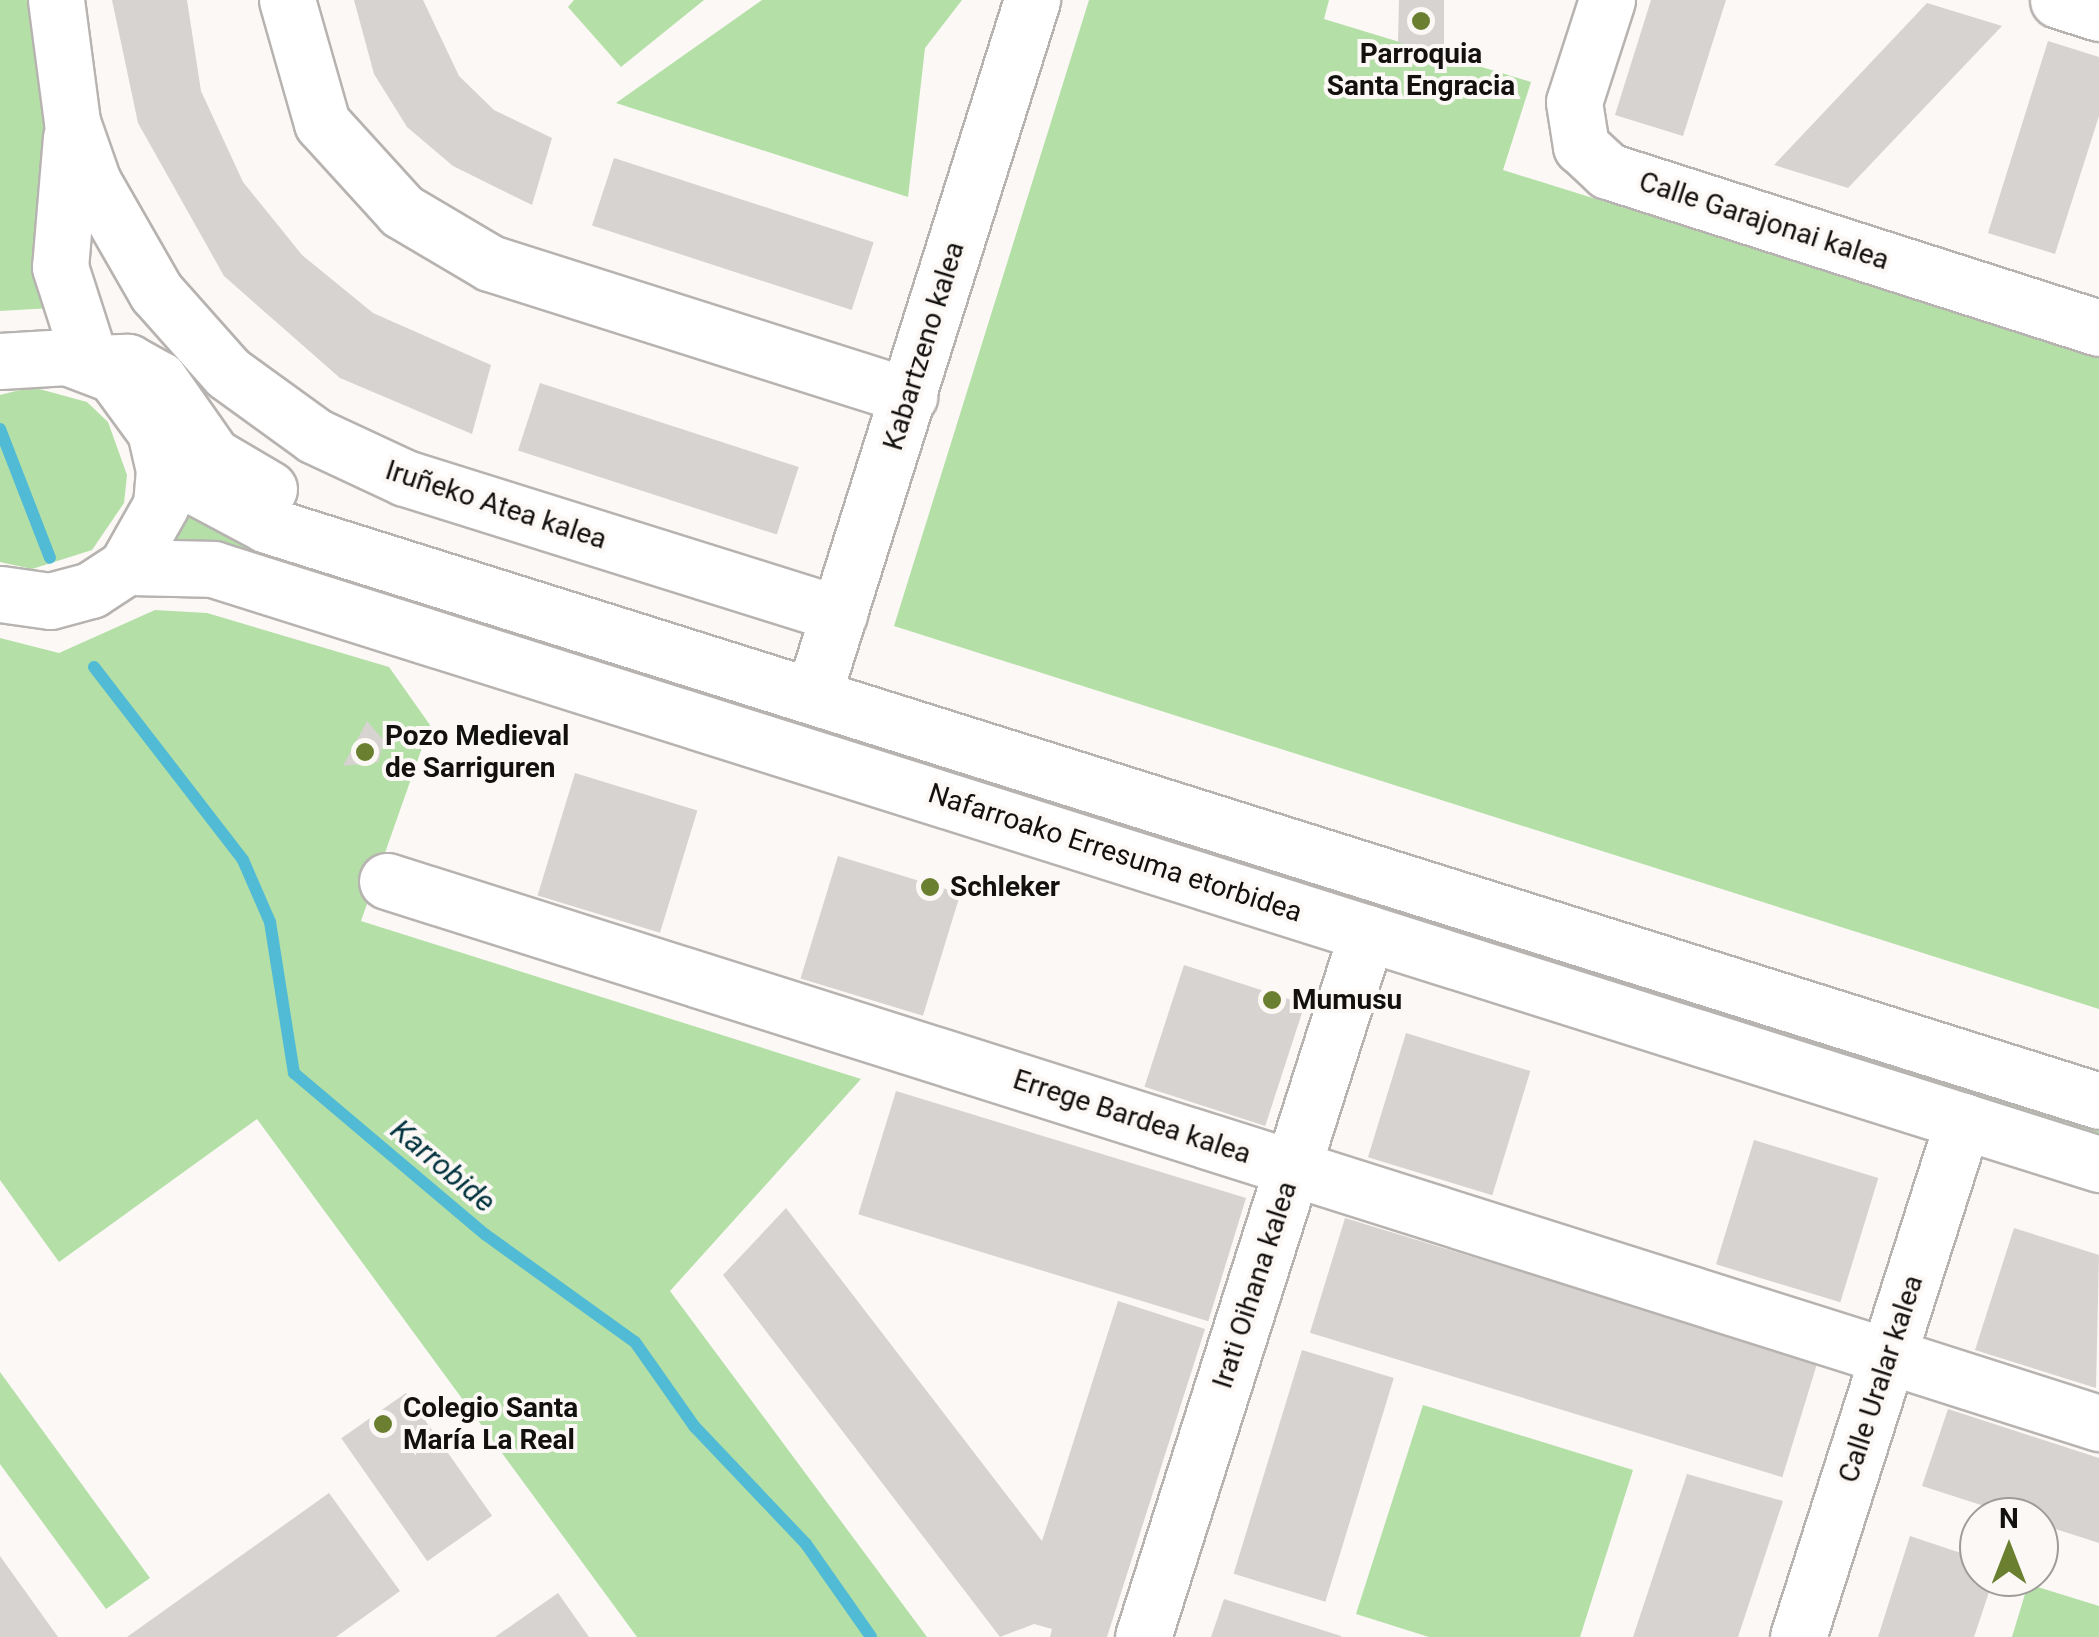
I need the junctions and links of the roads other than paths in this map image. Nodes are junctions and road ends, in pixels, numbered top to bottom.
1 (56, 0) edge
2 (287, 0) edge
3 (1032, 0) edge
4 (1608, 0) edge
5 (2058, 0) edge
6 (2099, 12) edge
7 (72, 122) junction
8 (2099, 328) edge
9 (0, 361) edge
10 (91, 363) junction
11 (712, 372) dead end
12 (903, 414) junction
13 (164, 470) junction
14 (126, 566) junction
15 (2, 604) edge
16 (840, 614) junction
17 (738, 669) junction
18 (814, 692) junction
19 (388, 881) dead end
20 (1367, 933) junction
21 (2099, 1101) edge
22 (1963, 1121) junction
23 (2099, 1164) edge
24 (1292, 1168) junction
25 (2099, 1423) edge
26 (1143, 1637) edge
27 (1798, 1637) edge

1 - 7 street, Iruñeko Atea kalea
2 - 12 street
3 - 12 street, Kabartzeno kalea
4 - 8 street, Calle Garajonai kalea
5 - 6 street
7 - 10 street, Iruñeko Atea kalea
7 - 16 street, Iruñeko Atea kalea
9 - 10 street
10 - 13 street
10 - 17 street
11 - 12 street
12 - 16 street, Kabartzeno kalea
13 - 14 street
13 - 17 street
14 - 15 street
14 - 20 street, Nafarroako Erresuma etorbidea
16 - 18 street, Kabartzeno kalea
17 - 18 street
18 - 21 street
19 - 24 street, Errege Bardea kalea
20 - 22 street, Nafarroako Erresuma etorbidea
20 - 24 street, Irati Oihana kalea
22 - 23 street, Nafarroako Erresuma etorbidea
22 - 27 street, Calle Uralar kalea
24 - 25 street, Errege Bardea kalea
24 - 26 street, Irati Oihana kalea

